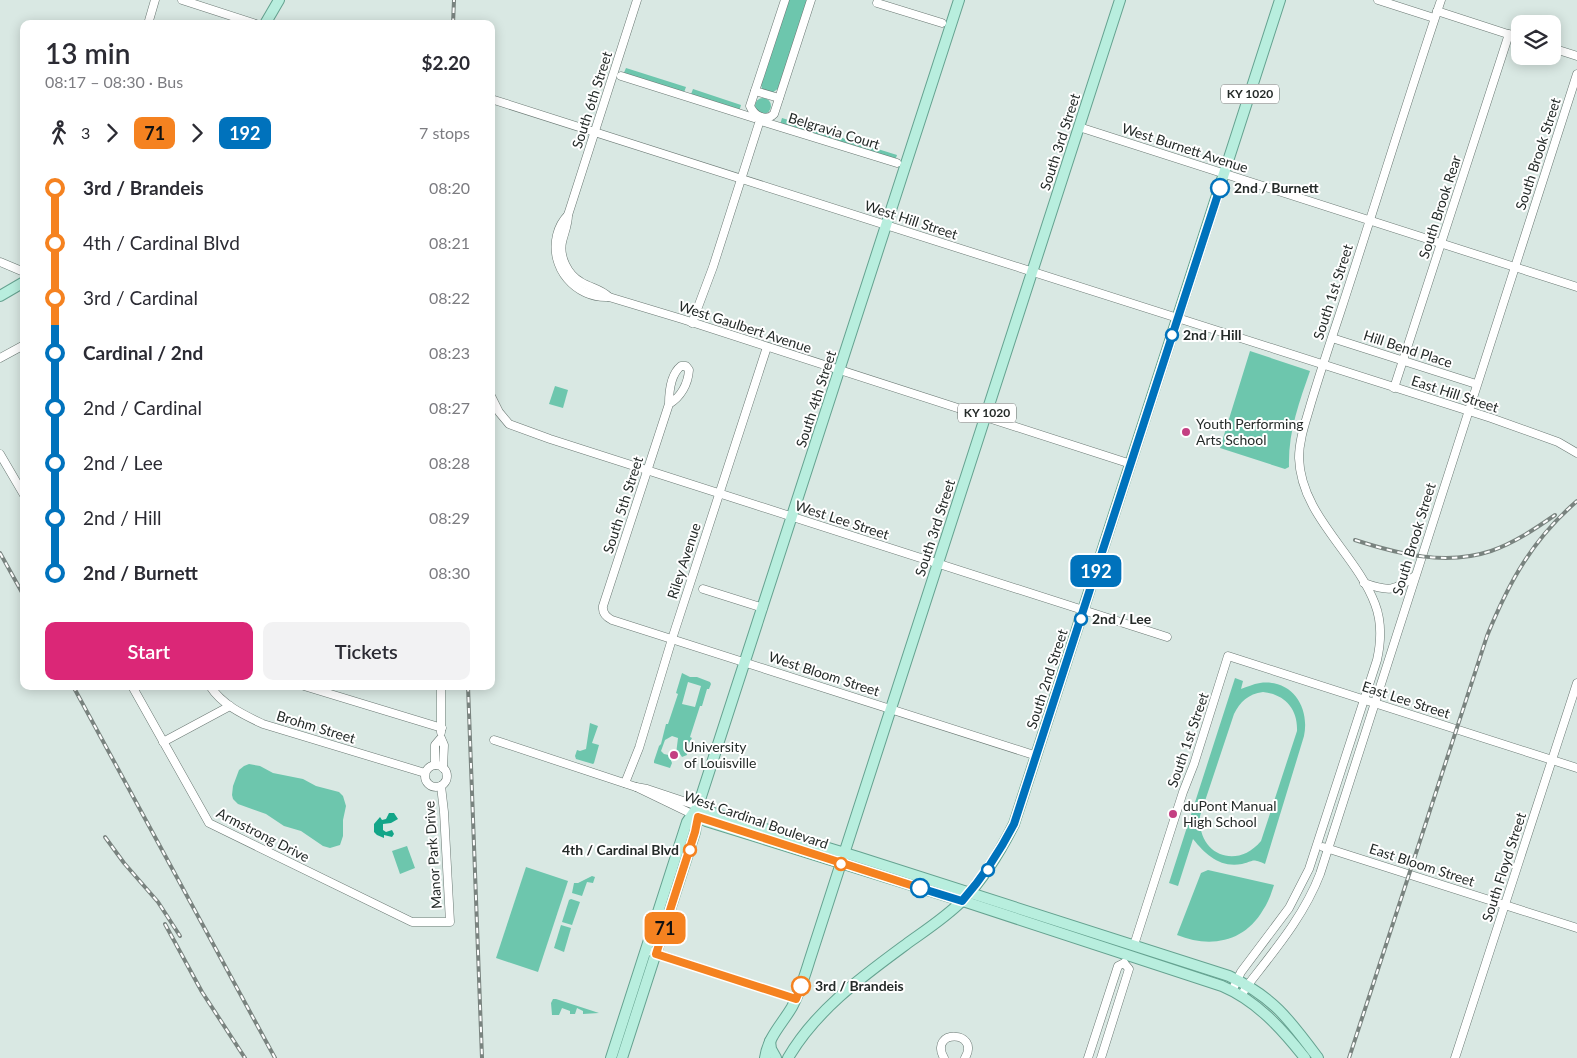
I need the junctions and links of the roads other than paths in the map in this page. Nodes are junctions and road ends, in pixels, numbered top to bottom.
1 (155, 0) edge
2 (182, 0) edge
3 (279, 0) edge
4 (637, 0) edge
5 (784, 0) edge
6 (811, 0) edge
7 (959, 0) edge
8 (1120, 0) edge
9 (1280, 0) edge
10 (1378, 0) edge
11 (1441, 0) edge
12 (877, 3) dead end
13 (1436, 15) junction
14 (149, 20) edge
15 (244, 20) edge
16 (266, 20) edge
17 (942, 23) dead end
18 (1509, 34) joint
19 (1561, 51) edge
20 (1577, 56) edge
21 (1577, 74) edge
22 (621, 76) dead end
23 (755, 91) junction
24 (780, 98) junction
25 (495, 100) edge
26 (760, 119) junction
27 (1079, 127) junction
28 (594, 132) junction
29 (897, 164) dead end
30 (1224, 174) junction
31 (741, 179) junction
32 (571, 207) joint
33 (1370, 220) junction
34 (886, 226) junction
35 (1441, 243) junction
36 (0, 262) edge
37 (1514, 266) junction
38 (20, 270) edge
39 (1032, 272) junction
40 (20, 284) edge
41 (1577, 287) edge
42 (0, 296) edge
43 (1178, 319) junction
44 (692, 323) junction
45 (1332, 338) junction
46 (767, 346) junction
47 (20, 347) edge
48 (0, 358) edge
49 (1403, 361) junction
50 (1322, 364) junction
51 (840, 371) junction
52 (1476, 384) junction
53 (1394, 388) junction
54 (495, 404) edge
55 (669, 404) dead end
56 (1468, 411) junction
57 (985, 418) junction
58 (1577, 453) edge
59 (0, 454) edge
60 (1130, 464) junction
61 (647, 470) junction
62 (20, 488) edge
63 (719, 493) junction
64 (792, 517) junction
65 (938, 564) junction
66 (1415, 576) junction
67 (1364, 583) junction
68 (703, 589) dead end
69 (763, 608) junction
70 (1084, 610) junction
71 (605, 614) joint
72 (1167, 637) dead end
73 (672, 639) junction
74 (1228, 656) joint
75 (746, 662) junction
76 (1577, 683) edge
77 (136, 690) edge
78 (214, 690) edge
79 (317, 690) edge
80 (441, 690) edge
81 (1364, 699) junction
82 (1375, 703) junction
83 (230, 706) junction
84 (891, 709) junction
85 (442, 728) junction
86 (494, 740) dead end
87 (163, 742) junction
88 (1037, 756) junction
89 (1552, 760) junction
90 (439, 767) junction
91 (1577, 768) edge
92 (425, 773) junction
93 (625, 784) junction
94 (441, 786) junction
95 (696, 812) junction
96 (1317, 845) junction
97 (1328, 848) junction
98 (845, 853) junction
99 (841, 864) junction
100 (965, 897) junction
101 (1505, 905) junction
102 (450, 922) joint
103 (1577, 928) edge
104 (1132, 945) junction
105 (651, 952) junction
106 (1125, 959) junction
107 (1236, 980) junction
108 (1247, 986) junction
109 (1236, 993) junction
110 (796, 999) junction
111 (770, 1040) junction
112 (966, 1057) edge
113 (611, 1058) edge
114 (622, 1058) edge
115 (765, 1058) edge
116 (776, 1058) edge
117 (788, 1058) edge
118 (944, 1058) edge
119 (975, 1058) edge
120 (1088, 1058) edge
121 (1101, 1058) edge
122 (1305, 1058) edge
123 (1318, 1058) edge
124 (1455, 1058) edge

1 - 14 street
2 - 15 street
3 - 16 main road
4 - 28 street, South 6th Street
5 - 23 street
6 - 24 street
7 - 34 main road, South 4th Street
8 - 27 main road, South 3rd Street / KY 1020
9 - 30 main road, South 2nd Street / KY 1020
10 - 13 street
11 - 13 street, South 1st Street
12 - 17 street
13 - 18 street
13 - 33 street, South 1st Street
18 - 35 street, South Brook Rear
19 - 20 street
21 - 37 street, South Brook Street
22 - 26 street, Belgravia Court
23 - 24 street
23 - 26 street
24 - 26 street
25 - 28 street, West Hill Street
26 - 29 street, Belgravia Court
26 - 31 street
27 - 30 street, West Burnett Avenue
27 - 39 main road, South 3rd Street / KY 1020
28 - 31 street, West Hill Street
28 - 32 street, South 6th Street
30 - 33 street, West Burnett Avenue
30 - 43 main road, South 2nd Street / KY 1020
31 - 34 street, West Hill Street
31 - 44 street
32 - 44 street, West Gaulbert Avenue
33 - 35 street, West Burnett Avenue
33 - 45 street, South 1st Street
34 - 39 street, West Hill Street
34 - 51 main road, South 4th Street
35 - 37 street, West Burnett Avenue
35 - 49 street, South Brook Rear
36 - 38 street
37 - 41 street, West Burnett Avenue
37 - 52 street, South Brook Street
39 - 43 street, West Hill Street
39 - 57 main road, South 3rd Street / KY 1020
40 - 42 main road
43 - 50 street, West Hill Street
43 - 60 main road, South 2nd Street / KY 1020
44 - 46 street, West Gaulbert Avenue
45 - 49 street, Hill Bend Place
45 - 50 street, South 1st Street
46 - 51 street, West Gaulbert Avenue
46 - 63 street, Riley Avenue
47 - 48 street
49 - 52 street, Hill Bend Place
49 - 53 street, South Brook Rear
50 - 53 street, East Hill Street
50 - 67 street, South 1st Street
51 - 57 street, West Gaulbert Avenue
51 - 64 main road, South 4th Street
52 - 56 street, South Brook Street
53 - 56 street, East Hill Street
54 - 61 street, West Lee Street
55 - 61 street, South 5th Street
56 - 58 street, East Hill Street
56 - 66 street, South Brook Street
57 - 60 street, West Gaulbert Avenue
57 - 65 main road, South 3rd Street / KY 1020
59 - 62 street
60 - 70 main road, South 2nd Street / KY 1020
61 - 63 street, West Lee Street
61 - 71 street, South 5th Street
63 - 64 street, West Lee Street
63 - 73 street, Riley Avenue
64 - 65 street, West Lee Street
64 - 69 main road, South 4th Street
65 - 70 street, West Lee Street
65 - 84 main road, South 3rd Street / KY 1020
66 - 67 street
66 - 82 street, South Brook Street
67 - 81 street, South 1st Street
68 - 69 street
69 - 75 main road, South 4th Street
70 - 72 street, West Lee Street
70 - 88 main road, South 2nd Street / KY 1020
71 - 73 street, West Bloom Street
73 - 75 street, West Bloom Street
73 - 93 street, Riley Avenue
74 - 81 street, East Lee Street
74 - 104 street, South 1st Street
75 - 84 street, West Bloom Street
75 - 95 main road, South 4th Street
76 - 89 street, South Floyd Street
77 - 87 street, Armstrong Drive
78 - 83 street, Brohm Street
79 - 85 street
80 - 85 street, Manor Park Drive
81 - 82 street, East Lee Street
81 - 96 street
82 - 89 street, East Lee Street
82 - 97 street, South Brook Street
83 - 87 street
83 - 92 street, Brohm Street
84 - 88 street, West Bloom Street
84 - 98 main road, South 3rd Street / KY 1020
85 - 90 street, Manor Park Drive
86 - 93 street, West Cardinal Boulevard
87 - 102 street, Armstrong Drive
88 - 100 main road, South 2nd Street / KY 1020
89 - 91 street, East Lee Street
89 - 101 street, South Floyd Street
90 - 92 street
90 - 94 street, Manor Park Drive
92 - 94 street, Manor Park Drive
93 - 95 street, West Cardinal Boulevard
94 - 102 street, Manor Park Drive
95 - 98 main road, West Cardinal Boulevard
95 - 99 main road, West Cardinal Boulevard
95 - 105 main road, South 4th Street
96 - 97 street, East Bloom Street
96 - 107 street
97 - 101 street, East Bloom Street
97 - 108 street, South Brook Street
98 - 99 main road, South 3rd Street / KY 1020
98 - 100 main road, West Cardinal Boulevard
99 - 100 main road, West Cardinal Boulevard
99 - 110 main road, South 3rd Street / KY 1020
100 - 104 main road, West Cardinal Boulevard
100 - 106 main road, West Cardinal Boulevard
100 - 117 main road, South 2nd Street / KY 1020
101 - 103 street, East Bloom Street
101 - 124 street, South Floyd Street
104 - 106 street, South 1st Street
104 - 107 main road, West Cardinal Boulevard
105 - 110 street
105 - 113 main road, South 4th Street
105 - 114 main road, South 4th Street
106 - 109 main road, West Cardinal Boulevard
106 - 120 street
106 - 121 street
107 - 108 main road, West Cardinal Boulevard
107 - 109 street
108 - 109 street, South Brook Street
108 - 123 main road, West Cardinal Boulevard
109 - 122 main road, West Cardinal Boulevard
110 - 111 main road, South 3rd Street / KY 1020
111 - 115 main road, South 3rd Street / KY 1020
111 - 116 main road
112 - 118 street
112 - 119 street

